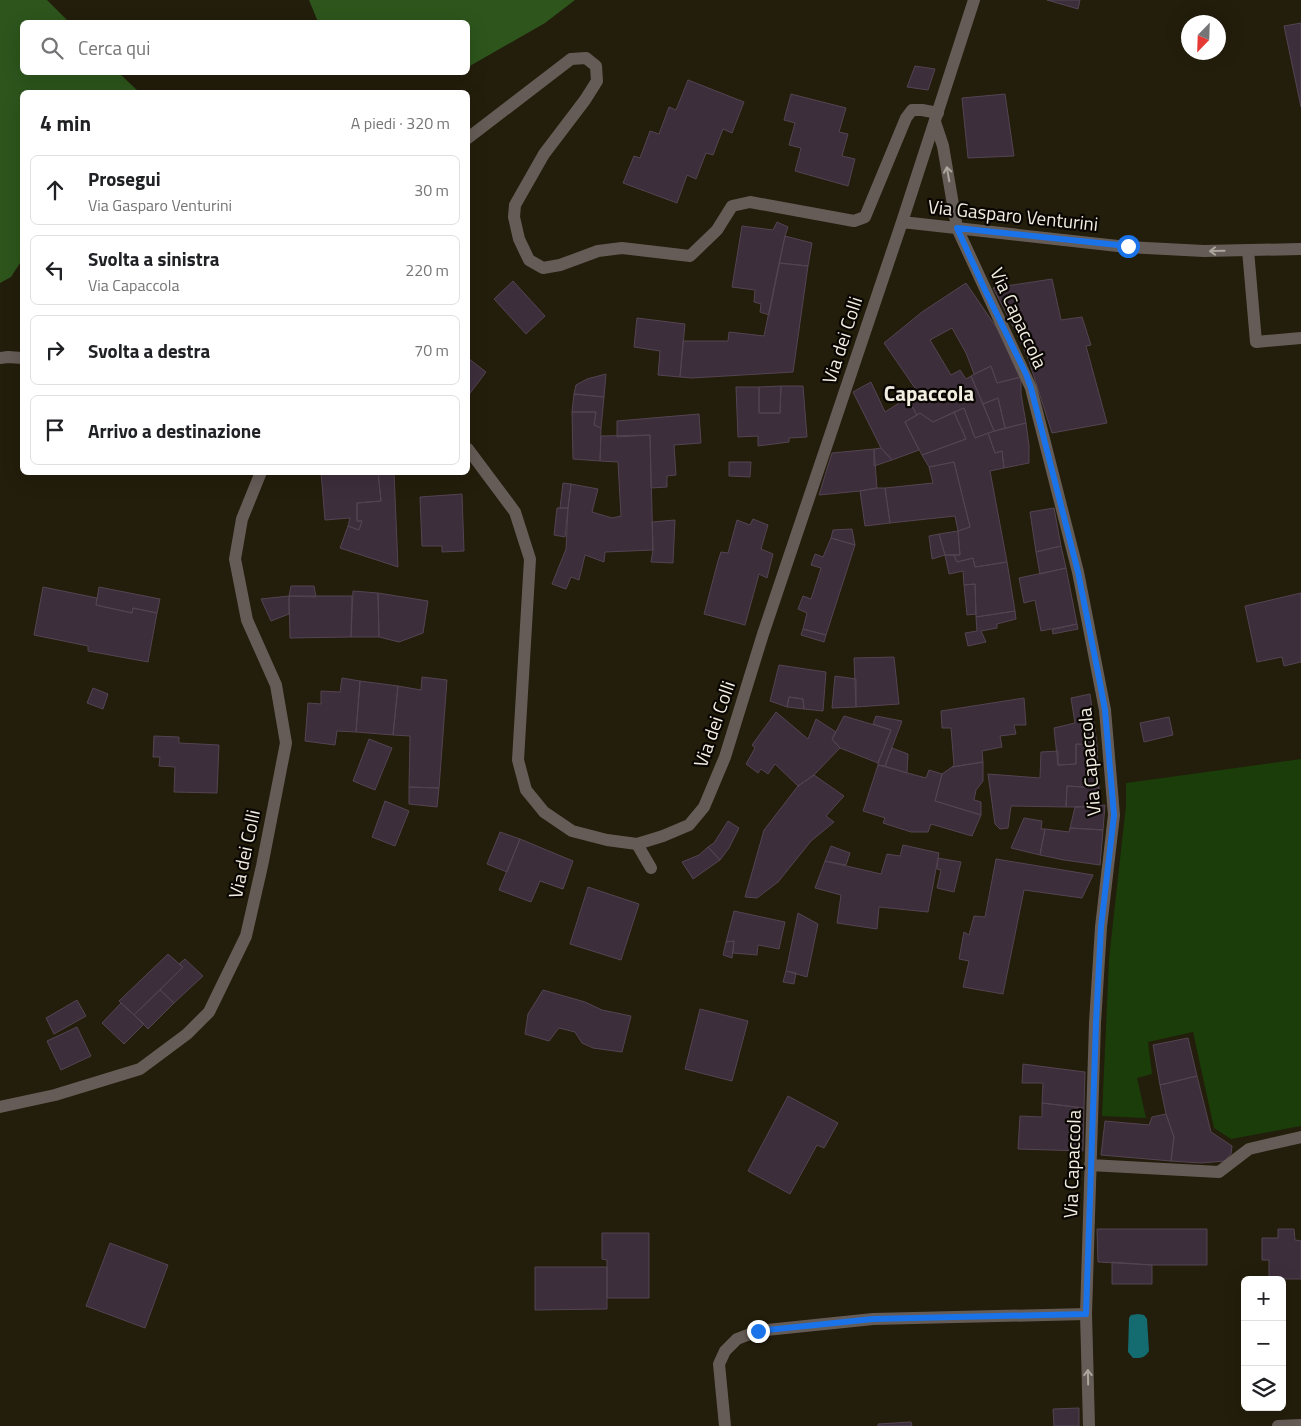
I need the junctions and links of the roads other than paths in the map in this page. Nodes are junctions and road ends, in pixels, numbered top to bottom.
1 (974, 0) edge
2 (936, 117) junction
3 (470, 136) edge
4 (902, 222) junction
5 (957, 228) junction
6 (1301, 248) edge
7 (1248, 250) junction
8 (1301, 338) edge
9 (0, 358) edge
10 (20, 358) edge
11 (470, 452) edge
12 (260, 475) edge
13 (637, 844) junction
14 (651, 868) dead end
15 (0, 1107) edge
16 (1301, 1137) edge
17 (1090, 1165) junction
18 (1086, 1314) junction
19 (1301, 1425) edge
20 (725, 1426) edge
21 (1089, 1426) edge
22 (1278, 1426) edge

1 - 2 street, Via dei Colli
2 - 3 street
2 - 4 street, Via dei Colli
5 -> 2 street, Via Capaccola
4 - 5 street, Via Gasparo Venturini
4 - 13 street, Via dei Colli
7 -> 5 street, Via Gasparo Venturini
5 - 17 street, Via Capaccola
6 - 7 street, Via Gasparo Venturini
7 - 8 street
9 - 10 street
11 - 13 street, Via dei Colli
12 - 15 street, Via dei Colli
13 - 14 street
16 - 17 street
17 - 18 street, Via Capaccola
18 - 20 street
21 -> 18 street, Via Capaccola
19 - 22 street

